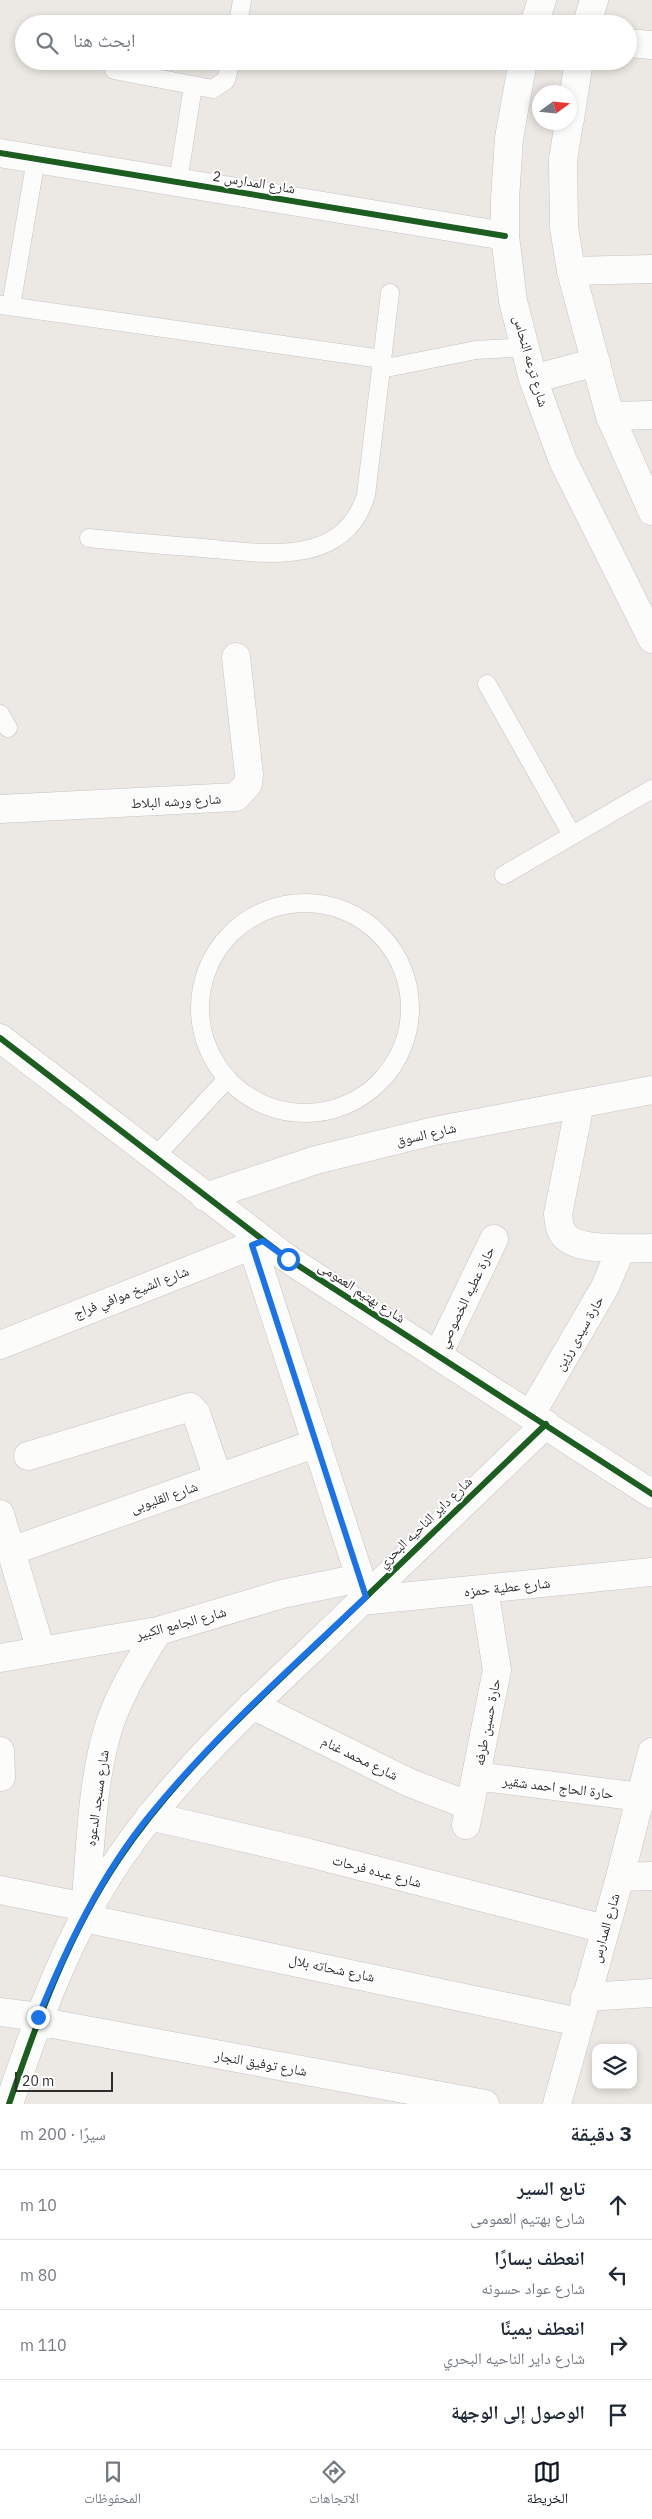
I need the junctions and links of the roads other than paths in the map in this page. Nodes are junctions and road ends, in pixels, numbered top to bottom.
1 (242, 0) edge
2 (542, 0) edge
3 (594, 0) edge
4 (240, 15) edge
5 (537, 15) edge
6 (590, 15) edge
7 (637, 44) edge
8 (652, 45) edge
9 (114, 70) dead end
10 (229, 70) edge
11 (521, 70) edge
12 (578, 70) edge
13 (575, 85) edge
14 (193, 86) junction
15 (568, 130) edge
16 (0, 153) edge
17 (36, 159) junction
18 (178, 182) junction
19 (504, 236) junction
20 (652, 268) edge
21 (571, 272) junction
22 (390, 293) dead end
23 (5, 306) edge
24 (525, 346) junction
25 (596, 362) junction
26 (382, 364) junction
27 (533, 379) junction
28 (652, 415) edge
29 (610, 416) junction
30 (652, 511) edge
31 (88, 538) dead end
32 (652, 639) edge
33 (236, 657) dead end
34 (487, 684) dead end
35 (652, 789) edge
36 (0, 809) edge
37 (572, 836) junction
38 (504, 875) dead end
39 (0, 1038) edge
40 (227, 1079) junction
41 (652, 1090) edge
42 (580, 1104) junction
43 (154, 1158) junction
44 (205, 1197) junction
45 (494, 1239) dead end
46 (258, 1243) junction
47 (621, 1248) junction
48 (652, 1248) edge
49 (0, 1345) edge
50 (438, 1355) junction
51 (538, 1419) junction
52 (317, 1443) junction
53 (28, 1456) dead end
54 (218, 1478) junction
55 (652, 1494) edge
56 (0, 1514) edge
57 (11, 1551) junction
58 (652, 1572) edge
59 (484, 1589) junction
60 (363, 1592) junction
61 (158, 1631) junction
62 (41, 1651) junction
63 (0, 1658) edge
64 (252, 1706) junction
65 (652, 1752) edge
66 (476, 1776) junction
67 (641, 1796) junction
68 (150, 1816) junction
69 (468, 1816) joint
70 (652, 1876) edge
71 (620, 1877) junction
72 (0, 1890) edge
73 (84, 1912) junction
74 (604, 1929) junction
75 (652, 1993) edge
76 (582, 2010) junction
77 (0, 2012) edge
78 (38, 2019) junction
79 (9, 2104) edge
80 (485, 2104) edge
81 (557, 2104) edge

1 - 4 lane
2 - 5 street
3 - 6 street
7 - 8 street
9 - 14 lane
10 - 14 lane
11 - 19 street, شارع ترعه النحاس
12 - 13 street
14 - 18 lane
15 - 21 street
16 - 17 street, شارع المدارس 2
17 - 18 street, شارع المدارس 2
17 - 23 lane
18 - 19 street, شارع المدارس 2
19 - 24 street, شارع ترعه النحاس
20 - 21 street
21 - 25 street
22 - 26 lane
23 - 26 lane
24 - 26 lane
24 - 27 street, شارع ترعه النحاس
25 - 27 street
25 - 29 street
26 - 31 lane
27 - 32 street, شارع ترعه النحاس
28 - 29 street
29 - 30 street
33 - 36 street, شارع ورشه البلاط
34 - 37 lane
35 - 37 lane
37 - 38 lane
39 - 43 street, شارع بهتيم العمومى
40 - 40 lane
40 - 43 lane
41 - 42 street, شارع السوق
42 - 44 street, شارع السوق
42 - 47 street
43 - 44 street, شارع بهتيم العمومى
44 - 46 street, شارع بهتيم العمومى
45 - 50 street, حارة عطيه الخصوصي
46 - 49 street, شارع الشيخ موافي فراج
46 - 50 street, شارع بهتيم العمومى
46 - 52 street
47 - 48 street
47 - 51 street, حارة سيدى رزين
50 - 51 street, شارع بهتيم العمومى
51 - 55 street, شارع بهتيم العمومى
51 - 60 street, شارع داير الناحيه البحري
52 - 54 street, شارع القليوبى
52 - 60 street
53 - 54 street
54 - 57 street, شارع القليوبى
56 - 57 street
57 - 62 street
58 - 59 street, شارع عطية حمزه
59 - 60 street, شارع عطية حمزه
59 - 66 street, حارة حسين طرفه
60 - 61 street, شارع الجامع الكبير
60 - 64 street, شارع داير الناحيه البحري
61 - 62 street, شارع الجامع الكبير
61 - 73 street, شارع مسجد الدعوه
62 - 63 street, شارع الجامع الكبير
64 - 68 street, شارع داير الناحيه البحري
64 - 69 street, شارع محمد غنام
65 - 67 street, شارع المدارس
66 - 67 street, حارة الحاج احمد شقير
66 - 69 street, حارة حسين طرفه
67 - 71 street, شارع المدارس
68 - 73 street, شارع داير الناحيه البحري
68 - 74 street, شارع عبده فرحات
70 - 71 street
71 - 74 street, شارع المدارس
72 - 73 street, شارع شحاته بلال
73 - 76 street, شارع شحاته بلال
73 - 78 street, شارع داير الناحيه البحري
74 - 76 street, شارع المدارس
75 - 76 street, شارع شحاته بلال
76 - 81 street, شارع المدارس
77 - 78 street, شارع توفيق النجار
78 - 79 street, شارع داير الناحيه البحري
78 - 80 street, شارع توفيق النجار

